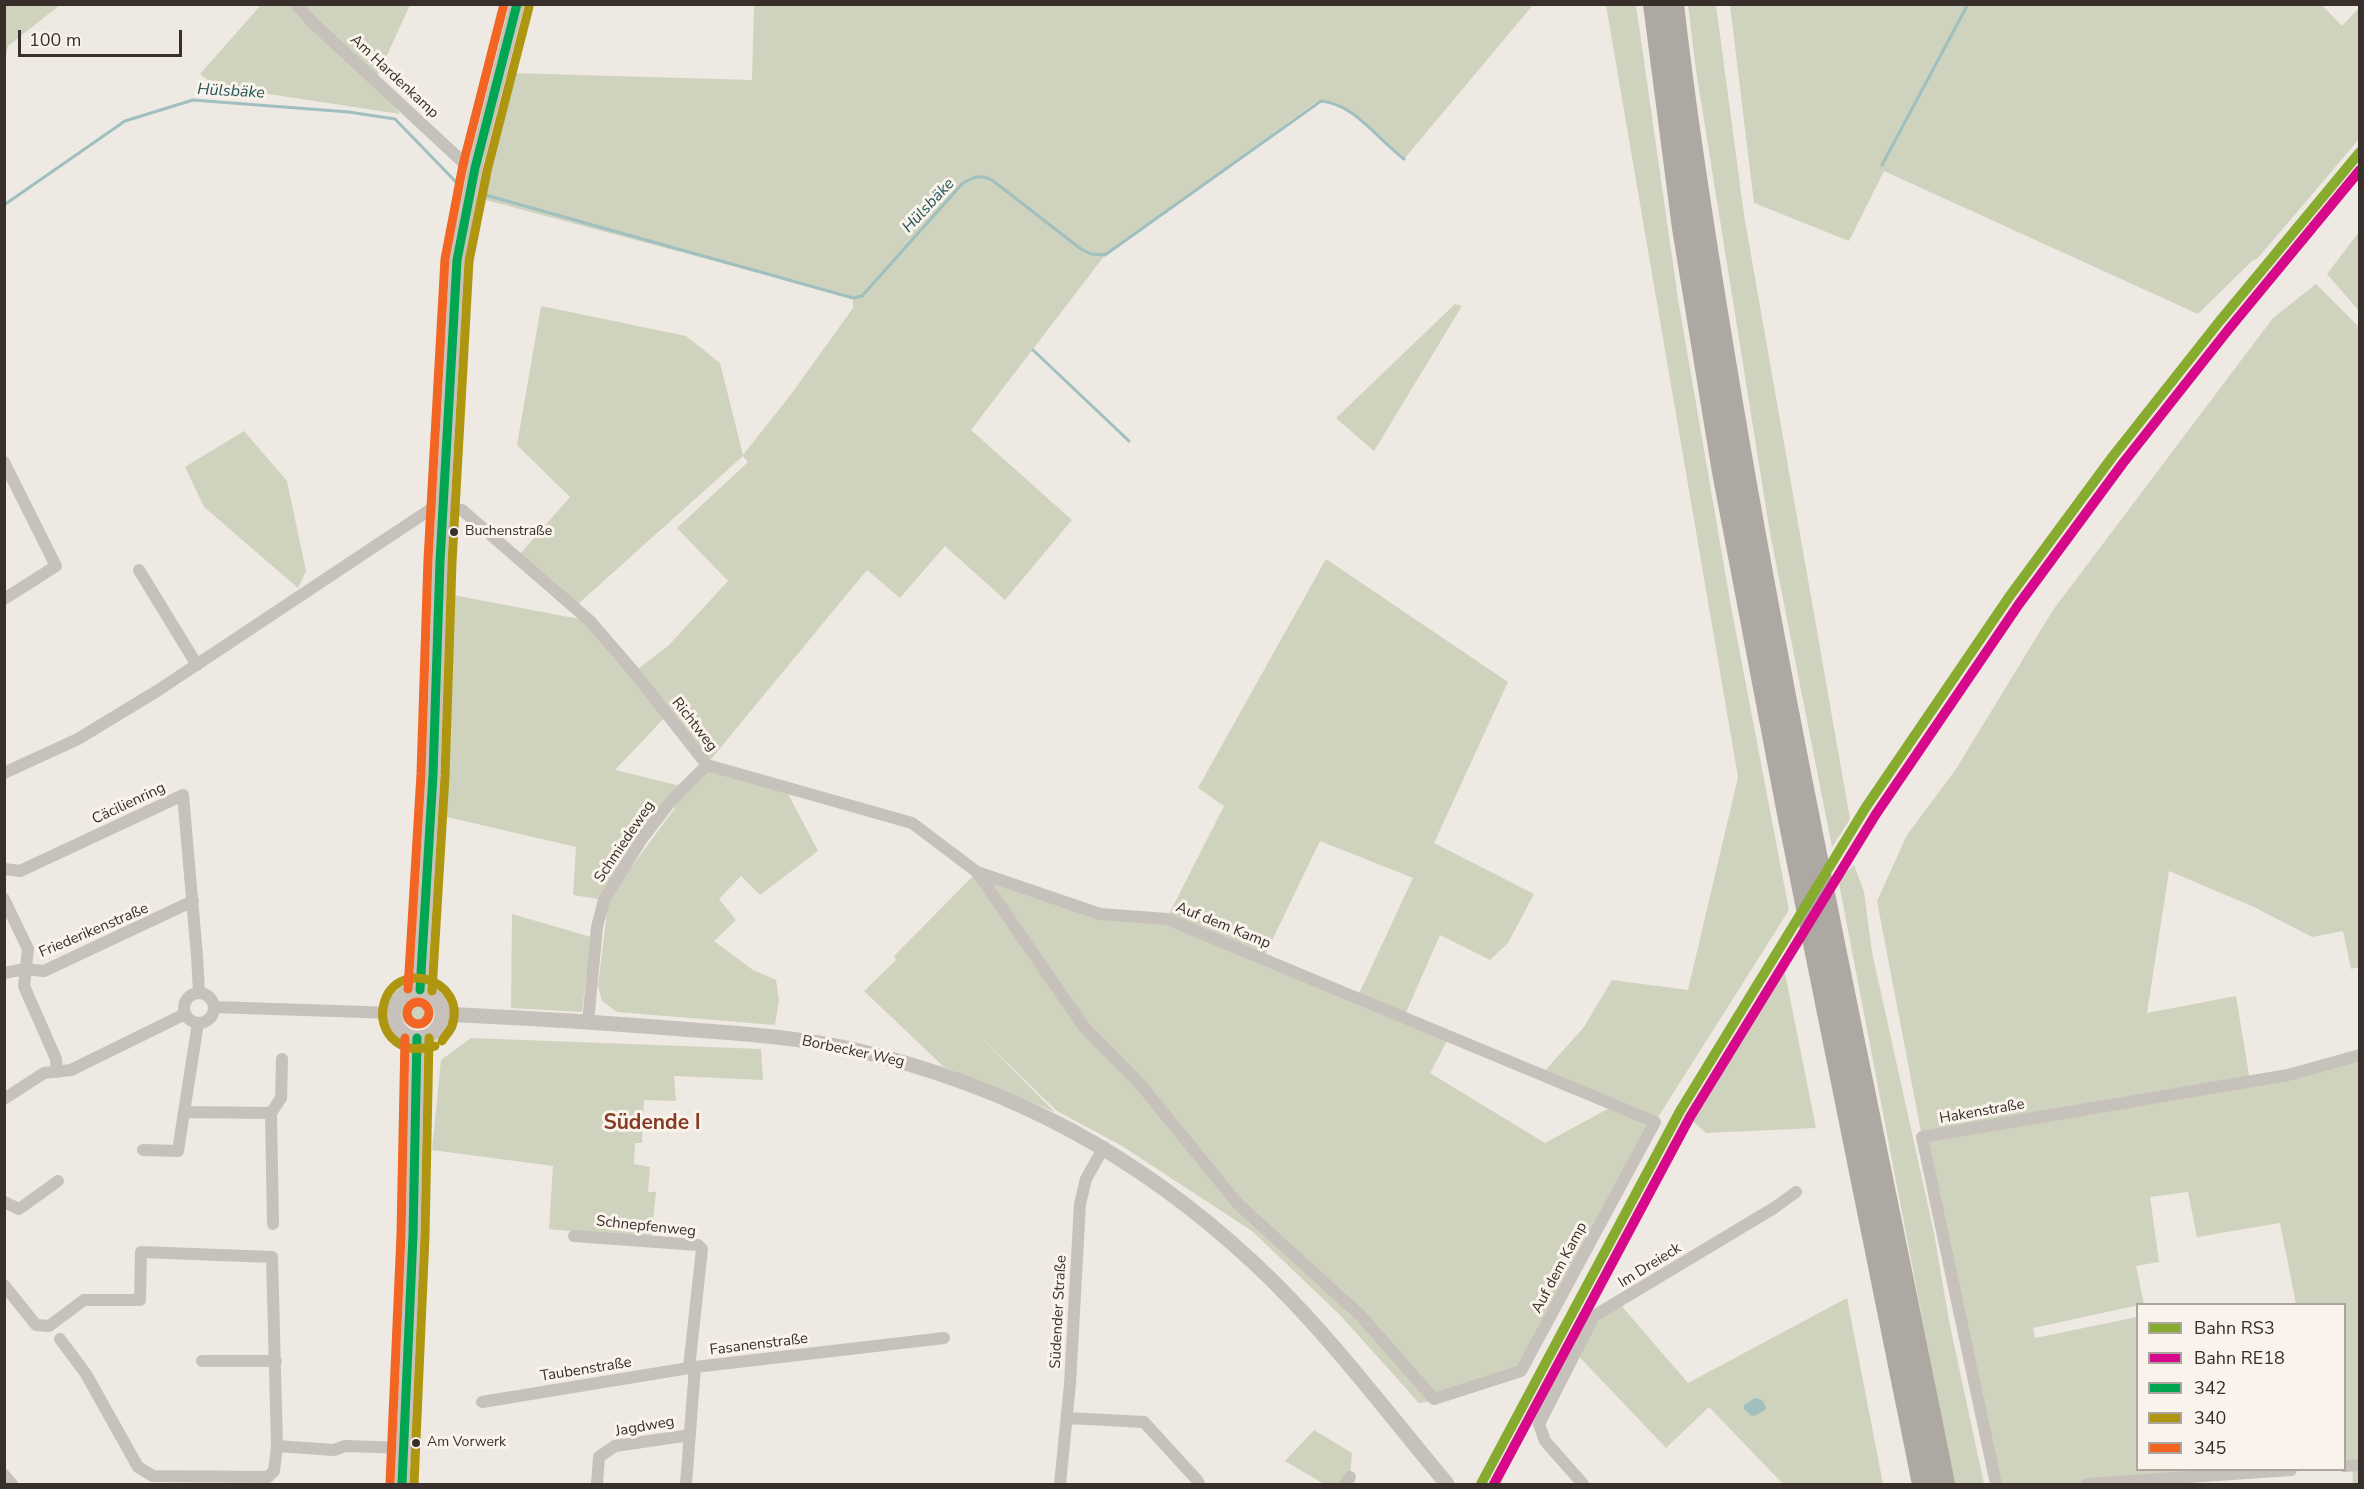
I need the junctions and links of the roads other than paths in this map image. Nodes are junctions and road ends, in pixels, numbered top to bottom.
1 (296, 4) edge
2 (517, 4) edge
3 (1654, 4) edge
4 (1672, 4) edge
5 (475, 168) junction
6 (4, 462) edge
7 (444, 507) junction
8 (139, 570) dead end
9 (4, 599) edge
10 (197, 665) junction
11 (707, 765) junction
12 (4, 773) edge
13 (1799, 815) junction
14 (4, 869) edge
15 (977, 872) junction
16 (4, 899) edge
17 (193, 901) junction
18 (25, 969) junction
19 (1830, 970) junction
20 (4, 973) edge
21 (420, 990) junction
22 (199, 993) junction
23 (214, 1007) junction
24 (394, 1013) junction
25 (185, 1014) junction
26 (442, 1014) junction
27 (588, 1022) junction
28 (198, 1023) junction
29 (417, 1038) junction
30 (2360, 1055) edge
31 (282, 1059) dead end
32 (57, 1071) junction
33 (4, 1099) edge
34 (184, 1112) junction
35 (271, 1113) junction
36 (1104, 1147) junction
37 (143, 1149) dead end
38 (58, 1181) dead end
39 (1796, 1192) dead end
40 (4, 1203) edge
41 (273, 1224) dead end
42 (574, 1236) dead end
43 (4, 1285) edge
44 (944, 1338) dead end
45 (60, 1339) dead end
46 (202, 1361) dead end
47 (276, 1361) junction
48 (692, 1368) junction
49 (482, 1402) dead end
50 (1067, 1418) junction
51 (690, 1435) junction
52 (277, 1446) junction
53 (404, 1448) junction
54 (2277, 1471) edge
55 (4, 1475) edge
56 (12, 1485) edge
57 (402, 1485) edge
58 (597, 1485) edge
59 (686, 1485) edge
60 (1060, 1485) edge
61 (1199, 1485) edge
62 (1447, 1485) edge
63 (1583, 1485) edge
64 (1923, 1485) edge
65 (1944, 1485) edge
66 (1996, 1485) edge
67 (2087, 1485) edge

1 - 5 street, Am Hardenkamp
2 - 5 street
3 - 13 highway
4 - 13 highway
5 - 7 street
6 - 9 street
7 - 10 street
7 - 11 street, Richtweg
7 - 21 street
8 - 10 street
10 - 12 street
11 - 15 street, Richtweg
11 - 27 street, Schmiedeweg
13 - 19 highway
14 - 17 street, Cäcilienring
15 - 15 street, Auf dem Kamp
16 - 18 street
17 - 18 street, Friederikenstraße
17 - 22 street, Cäcilienring
18 - 20 street, Friederikenstraße
18 - 32 street
19 - 64 highway
19 - 65 highway
21 - 24 street
21 - 26 street
22 - 23 street
22 - 25 street
23 - 24 street
23 - 28 street
24 - 29 street
25 - 28 street
25 - 32 street
26 - 27 street, Borbecker Weg
26 - 29 street
27 - 36 street, Borbecker Weg
28 - 34 street
29 - 53 street
30 - 66 street, Hakenstraße
31 - 35 street
32 - 33 street
34 - 35 street
34 - 37 street
35 - 41 street
36 - 50 street, Südender Straße
36 - 62 street, Borbecker Weg
38 - 40 street
39 - 63 street, Im Dreieck
42 - 48 street, Schnepfenweg
43 - 47 street
44 - 48 street, Fasanenstraße
45 - 52 street
46 - 47 street
47 - 52 street
48 - 49 street, Taubenstraße
48 - 51 street, Fasanenstraße
50 - 60 street, Südender Straße
50 - 61 street
51 - 58 street, Jagdweg
51 - 59 street, Fasanenstraße
52 - 53 street
53 - 57 street
54 - 67 street
55 - 56 street

